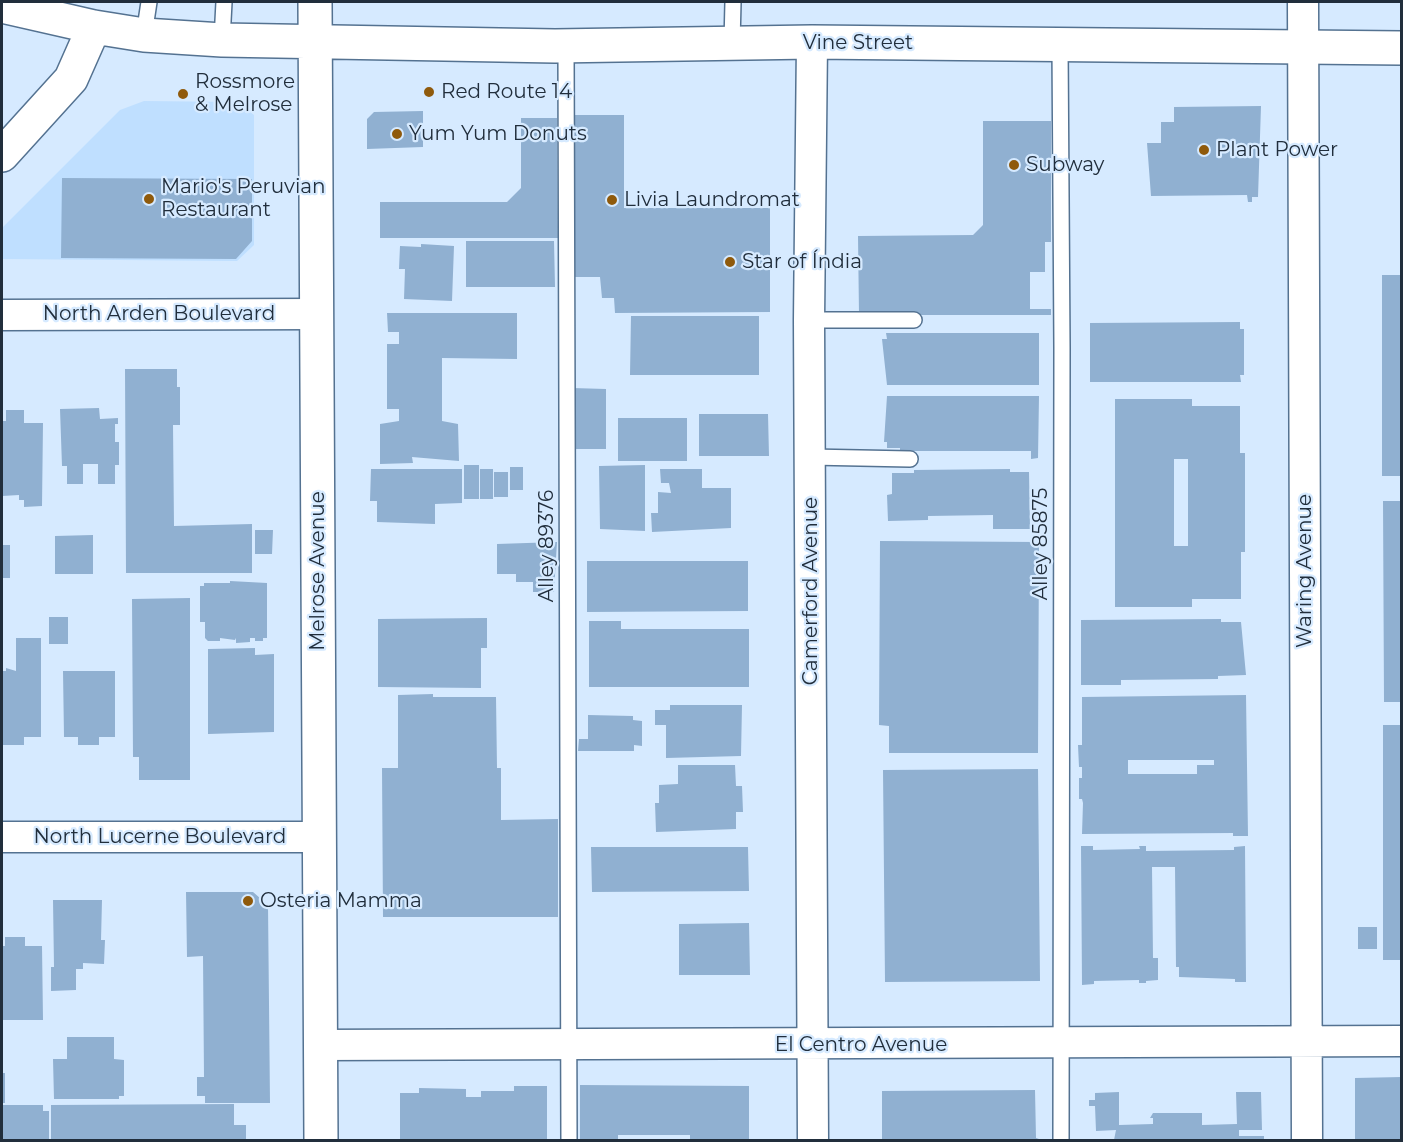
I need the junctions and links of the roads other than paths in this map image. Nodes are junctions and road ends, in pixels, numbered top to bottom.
1 (149, 2) edge
2 (224, 2) edge
3 (315, 2) edge
4 (733, 2) edge
5 (1303, 2) edge
6 (2, 6) edge
7 (94, 27) junction
8 (144, 35) junction
9 (222, 40) junction
10 (315, 42) junction
11 (812, 42) junction
12 (732, 43) junction
13 (1060, 45) junction
14 (566, 46) junction
15 (1304, 48) junction
16 (1401, 48) edge
17 (2, 155) edge
18 (316, 314) junction
19 (2, 315) edge
20 (809, 320) junction
21 (914, 320) dead end
22 (810, 457) junction
23 (910, 459) dead end
24 (2, 837) edge
25 (319, 837) junction
26 (1306, 1041) junction
27 (1401, 1041) edge
28 (1061, 1044) junction
29 (320, 1045) junction
30 (569, 1045) junction
31 (813, 1045) junction
32 (321, 1140) edge
33 (569, 1140) edge
34 (813, 1140) edge
35 (1060, 1140) edge
36 (1307, 1140) edge

1 - 8 lane
2 - 9 lane
3 - 10 main road, Melrose Avenue
4 - 12 lane
5 - 15 street, Waring Avenue
6 - 7 main road, Vine Street
7 - 8 main road, Vine Street
7 - 17 main road
8 - 9 main road, Vine Street
9 - 10 main road, Vine Street
10 - 14 main road, Vine Street
10 - 18 main road, Melrose Avenue
11 - 12 main road, Vine Street
11 - 13 main road, Vine Street
11 - 20 street, Camerford Avenue
12 - 14 main road, Vine Street
13 - 15 main road, Vine Street
13 - 28 lane, Alley 85875
14 - 30 lane, Alley 89376
15 - 16 main road, Vine Street
15 - 26 street, Waring Avenue
18 - 19 street, North Arden Boulevard
18 - 25 main road, Melrose Avenue
20 - 21 lane
20 - 22 street, Camerford Avenue
22 - 23 lane
22 - 31 street, Camerford Avenue
24 - 25 street, North Lucerne Boulevard
25 - 29 main road, Melrose Avenue
26 - 27 street, El Centro Avenue
26 - 28 street, El Centro Avenue
26 - 36 street, Waring Avenue
28 - 31 street, El Centro Avenue
28 - 35 lane, Alley 85875
29 - 30 street, El Centro Avenue
29 - 32 main road, Melrose Avenue
30 - 31 street, El Centro Avenue
30 - 33 lane, Alley 89376
31 - 34 street, Camerford Avenue

